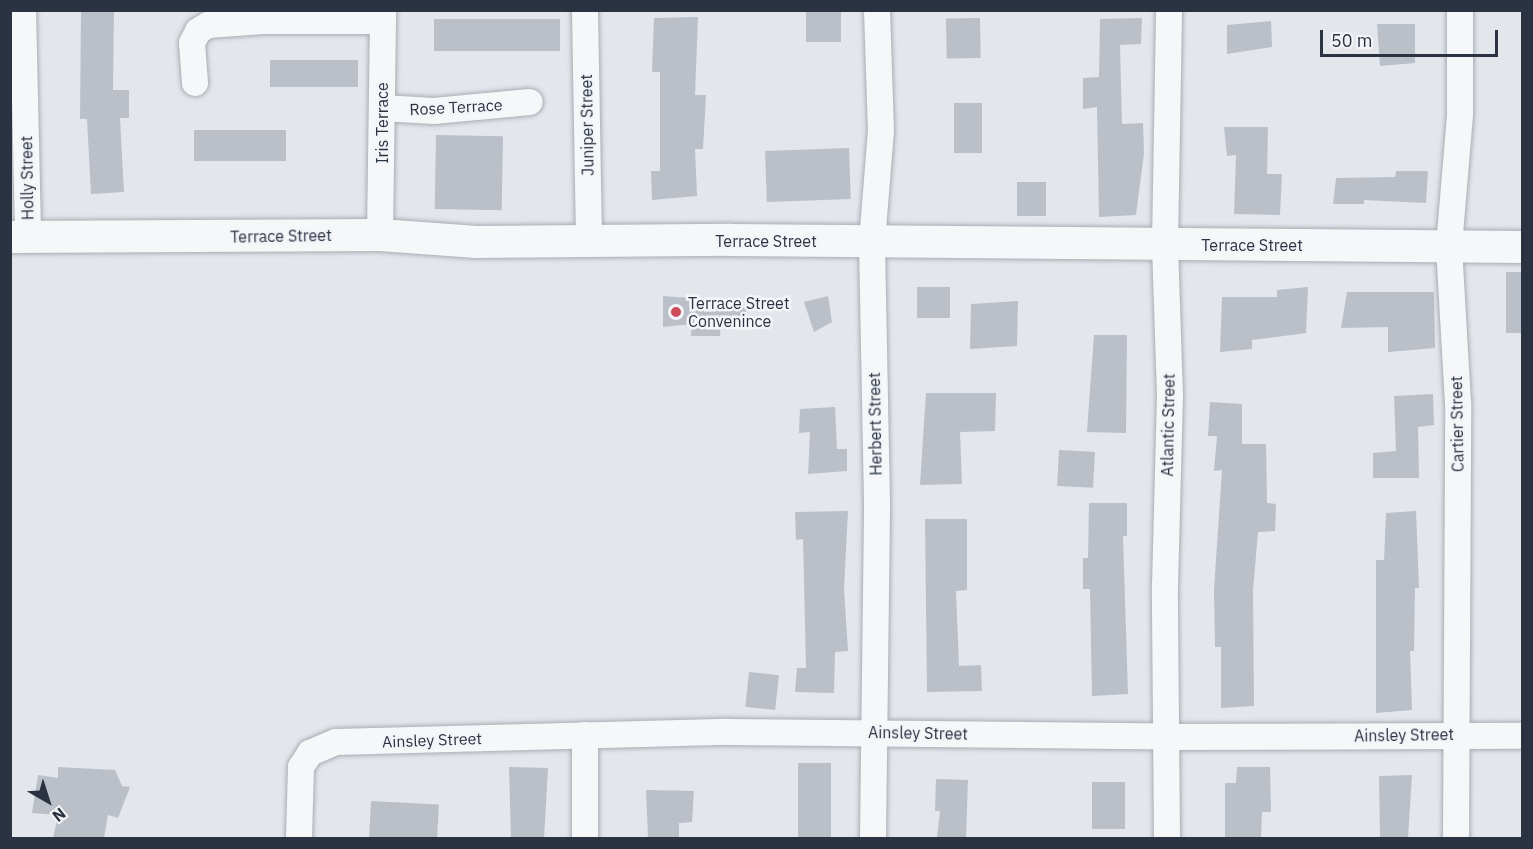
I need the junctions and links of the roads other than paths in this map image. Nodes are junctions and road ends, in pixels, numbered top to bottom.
1 (23, 10) edge
2 (585, 10) edge
3 (877, 10) edge
4 (1169, 10) edge
5 (1460, 10) edge
6 (290, 15) edge
7 (383, 16) edge
8 (195, 83) dead end
9 (530, 102) dead end
10 (382, 108) junction
11 (380, 235) junction
12 (19, 238) edge
13 (589, 240) junction
14 (872, 242) junction
15 (1166, 244) junction
16 (1449, 246) junction
17 (1522, 247) edge
18 (874, 732) junction
19 (585, 735) junction
20 (1458, 735) junction
21 (1522, 736) edge
22 (1169, 737) junction
23 (299, 838) edge
24 (585, 838) edge
25 (873, 838) edge
26 (1167, 838) edge
27 (1456, 838) edge

1 - 12 street, Holly Street
2 - 13 street, Juniper Street
3 - 14 street, Herbert Street
4 - 15 street, Atlantic Street
5 - 16 street, Cartier Street
6 - 7 street
6 - 8 street
7 - 10 street, Iris Terrace
9 - 10 street, Rose Terrace
10 - 11 street, Iris Terrace
11 - 12 street, Terrace Street
11 - 13 street, Terrace Street
13 - 14 street, Terrace Street
14 - 15 street, Terrace Street
14 - 18 street, Herbert Street
15 - 16 street, Terrace Street
15 - 22 street, Atlantic Street
16 - 17 street, Terrace Street
16 - 20 street, Cartier Street
18 - 19 street, Ainsley Street
18 - 22 street, Ainsley Street
18 - 25 street, Herbert Street
19 - 23 street, Ainsley Street
19 - 24 street
20 - 21 street, Ainsley Street
20 - 22 street, Ainsley Street
20 - 27 street, Cartier Street
22 - 26 street, Atlantic Street

